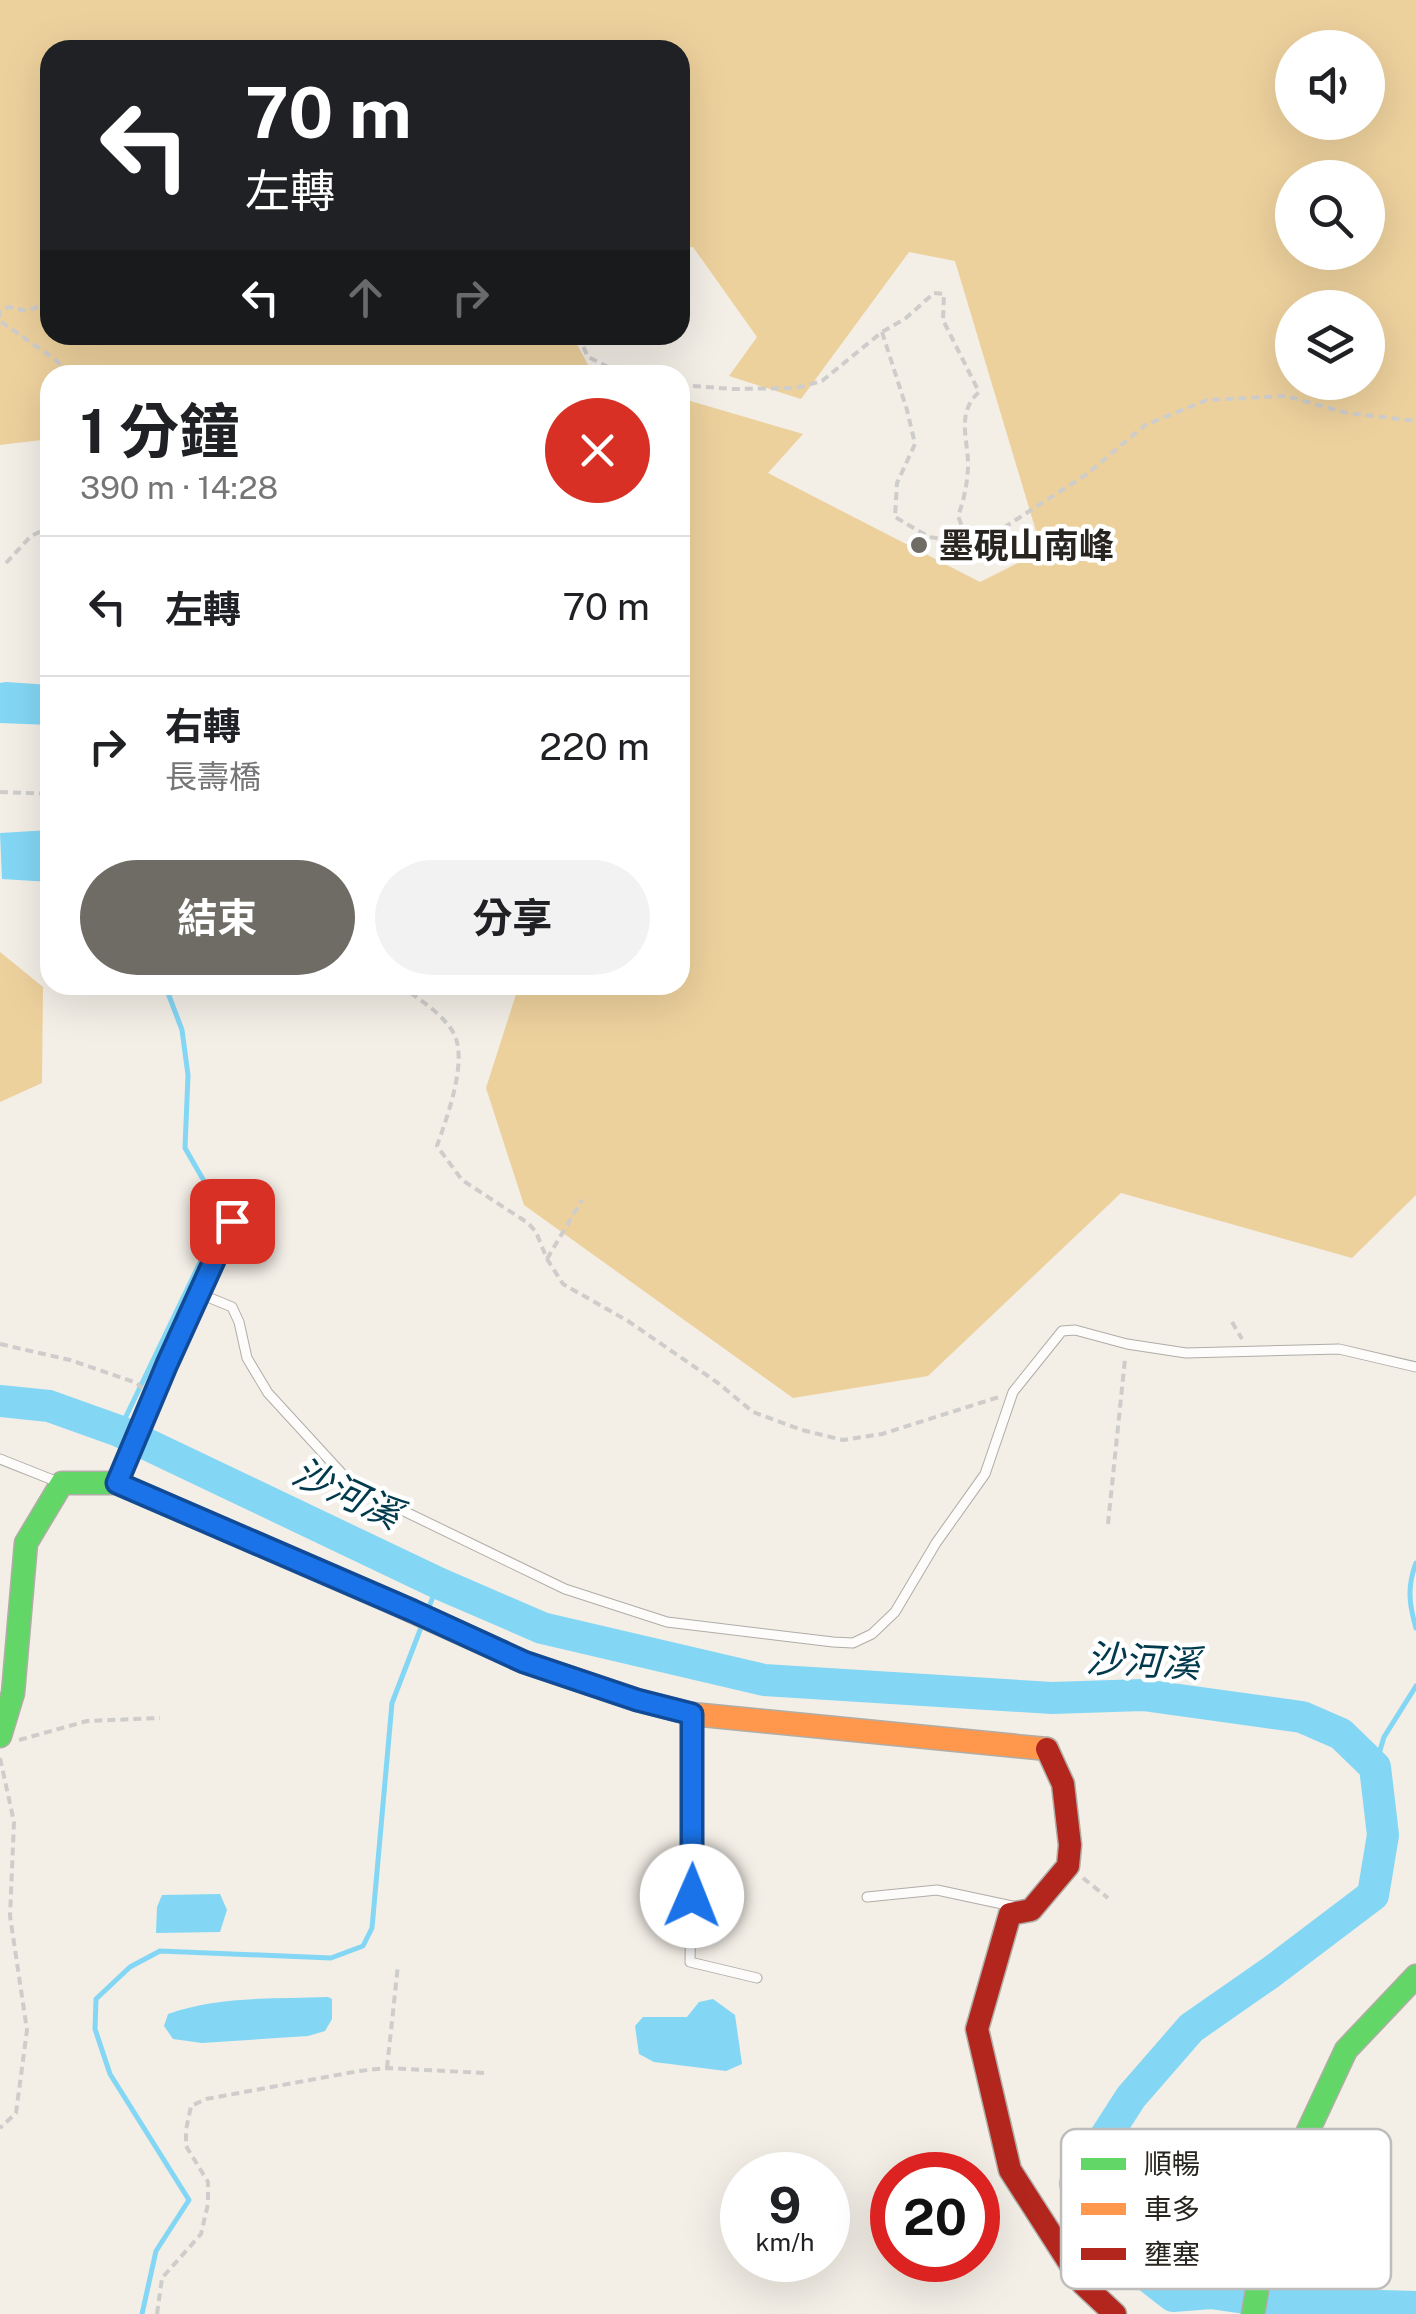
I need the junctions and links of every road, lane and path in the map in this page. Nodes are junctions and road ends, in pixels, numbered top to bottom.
1 (40, 305) edge
2 (882, 332) junction
3 (583, 345) edge
4 (61, 365) edge
5 (604, 365) edge
6 (690, 386) edge
7 (1416, 421) edge
8 (40, 532) edge
9 (965, 534) junction
10 (6, 563) dead end
11 (0, 792) edge
12 (40, 794) edge
13 (413, 995) edge
14 (582, 1200) dead end
15 (232, 1221) dead end
16 (546, 1259) junction
17 (198, 1293) junction
18 (0, 1344) edge
19 (1127, 1344) junction
20 (1416, 1367) edge
21 (1013, 1392) junction
22 (151, 1400) junction
23 (0, 1459) edge
24 (62, 1483) junction
25 (117, 1483) junction
26 (1108, 1524) dead end
27 (692, 1714) junction
28 (160, 1718) dead end
29 (9, 1738) edge
30 (0, 1758) edge
31 (1068, 1866) junction
32 (867, 1897) dead end
33 (1108, 1898) dead end
34 (1032, 1910) junction
35 (398, 1966) dead end
36 (1416, 1976) edge
37 (757, 1978) dead end
38 (387, 2068) junction
39 (485, 2073) dead end
40 (0, 2128) edge
41 (1309, 2129) edge
42 (1061, 2250) edge
43 (1088, 2289) edge
44 (1257, 2289) edge
45 (156, 2314) edge
46 (1115, 2314) edge
47 (1254, 2314) edge

1 - 4 path
2 - 6 path
2 - 9 path
2 - 9 path
3 - 5 path
7 - 9 path
8 - 10 path
11 - 12 path
13 - 16 path
14 - 16 path
15 - 17 lane
16 - 21 path
17 - 21 lane
17 - 22 lane
18 - 22 path
19 - 20 lane
19 - 21 lane
19 - 26 path
22 - 25 lane
23 - 24 lane
24 - 25 street
24 - 29 street
25 - 27 street
27 - 31 street
27 - 37 lane
28 - 29 path
30 - 40 path
31 - 33 path
31 - 34 street
32 - 34 lane
34 - 42 street
35 - 38 path
36 - 41 street
38 - 39 path
38 - 45 path
43 - 46 street
44 - 47 street

